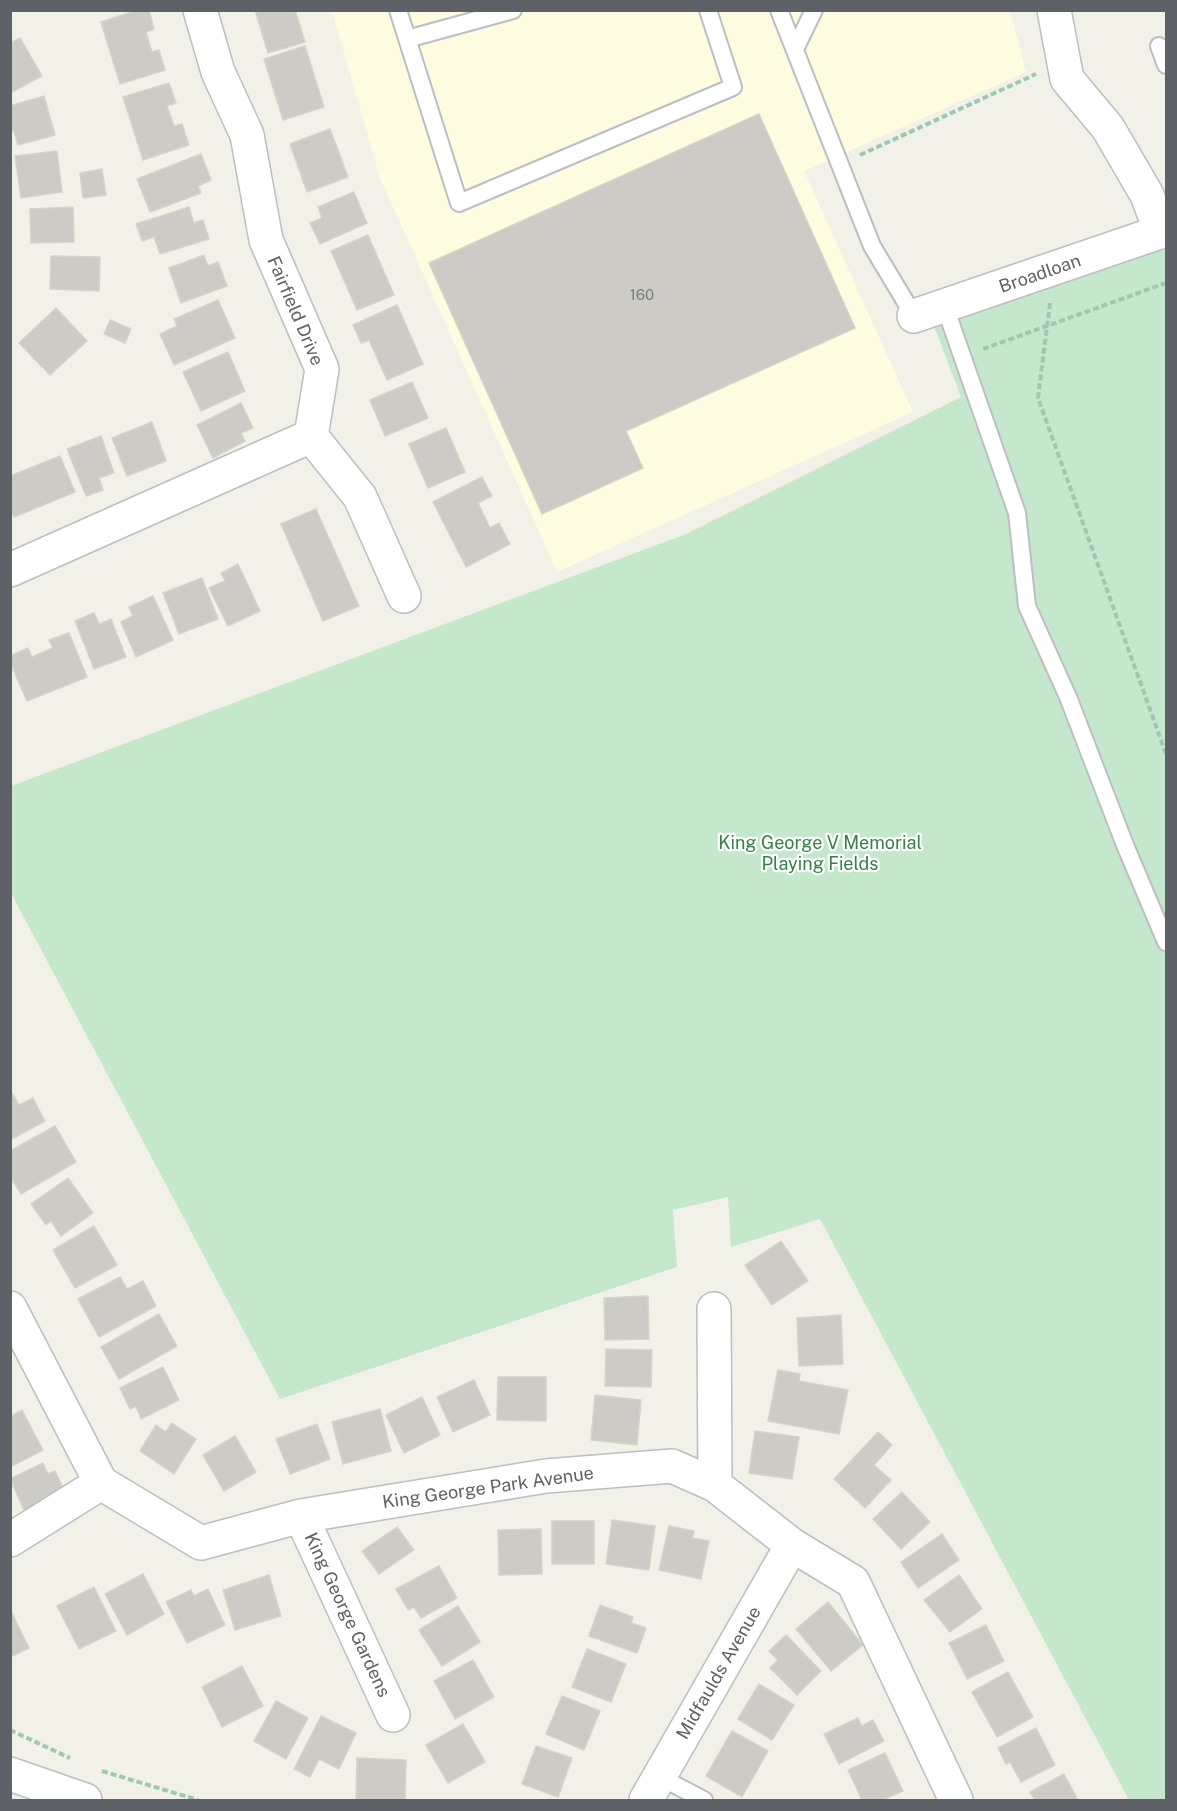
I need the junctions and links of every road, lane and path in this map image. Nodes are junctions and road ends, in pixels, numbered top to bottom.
1 (200, 10) edge
2 (398, 10) edge
3 (513, 10) edge
4 (708, 10) edge
5 (779, 10) edge
6 (814, 10) edge
7 (1054, 10) edge
8 (407, 39) junction
9 (1160, 46) dead end
10 (795, 49) junction
11 (1064, 62) junction
12 (1167, 65) edge
13 (840, 164) junction
14 (1164, 231) edge
15 (1055, 269) junction
16 (1167, 284) edge
17 (945, 307) junction
18 (914, 316) joint
19 (1047, 326) junction
20 (963, 356) junction
21 (311, 436) junction
22 (10, 570) edge
23 (404, 596) dead end
24 (1167, 754) edge
25 (1167, 942) edge
26 (10, 1308) edge
27 (714, 1309) dead end
28 (101, 1484) junction
29 (715, 1485) junction
30 (301, 1516) junction
31 (10, 1540) edge
32 (792, 1545) junction
33 (393, 1715) dead end
34 (10, 1731) edge
35 (78, 1762) dead end
36 (99, 1770) dead end
37 (10, 1774) edge
38 (653, 1789) edge
39 (85, 1800) edge
40 (198, 1800) edge
41 (704, 1800) edge
42 (956, 1800) edge

1 - 21 street, Fairfield Drive
2 - 8 lane
3 - 8 lane
4 - 8 lane
5 - 10 lane
6 - 10 lane
7 - 11 street
9 - 12 lane
10 - 13 lane
11 - 13 path
11 - 14 street
13 - 18 lane
14 - 15 street, Broadloan
15 - 17 street, Broadloan
15 - 19 path
16 - 19 path
17 - 18 street, Broadloan
17 - 20 lane
19 - 20 path
19 - 24 path
20 - 25 lane
21 - 22 street
21 - 23 street
26 - 28 street
27 - 29 street
28 - 30 street, King George Park Avenue
28 - 31 street
29 - 30 street, King George Park Avenue
29 - 32 street, King George Park Avenue
30 - 33 street, King George Gardens
32 - 38 street, Midfaulds Avenue
32 - 42 street, King George Park Avenue
34 - 35 path
36 - 40 path
37 - 39 street
38 - 41 lane

